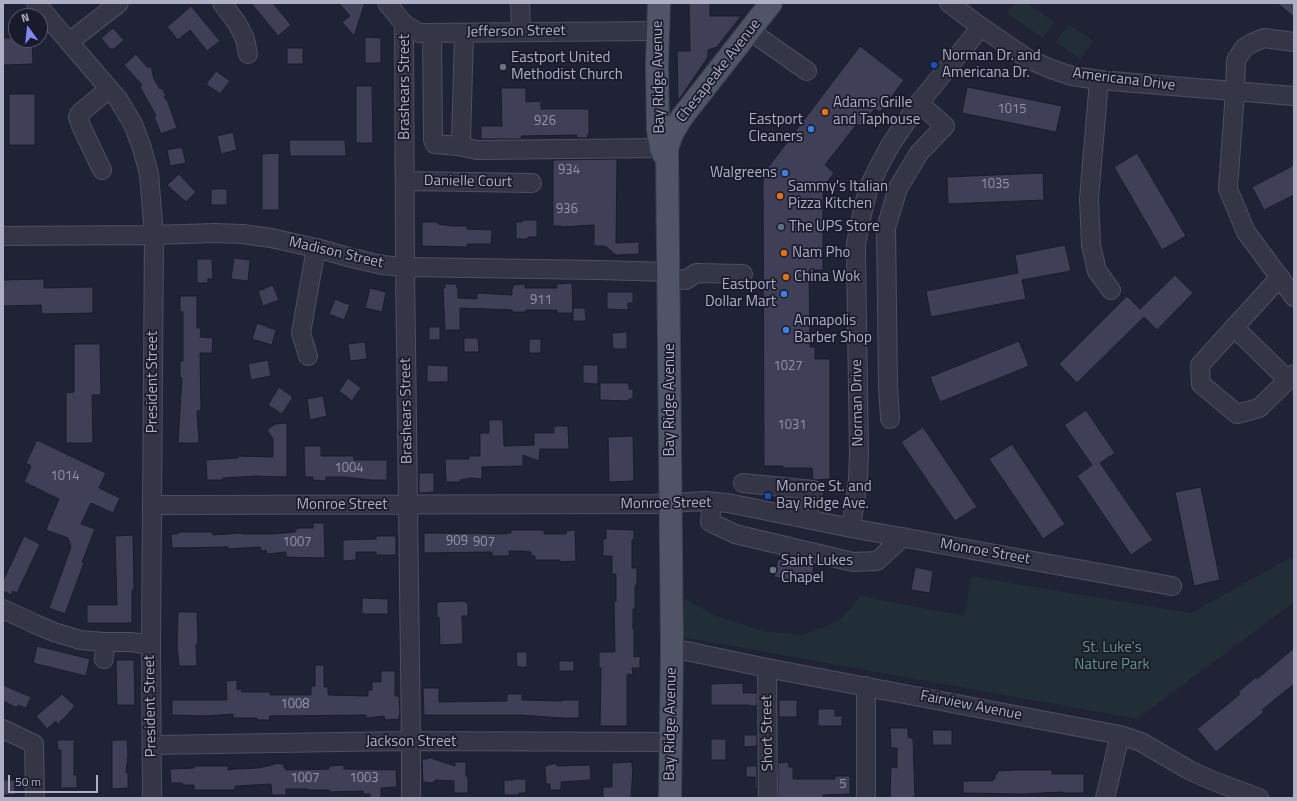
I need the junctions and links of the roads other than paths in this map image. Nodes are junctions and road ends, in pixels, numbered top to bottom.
1 (36, 3) edge
2 (119, 3) edge
3 (222, 3) edge
4 (387, 3) edge
5 (520, 3) edge
6 (659, 3) edge
7 (949, 3) edge
8 (759, 14) edge
9 (404, 24) junction
10 (981, 27) junction
11 (658, 31) junction
12 (521, 32) junction
13 (432, 33) junction
14 (464, 33) junction
15 (68, 42) junction
16 (1294, 42) edge
17 (248, 54) dead end
18 (657, 65) junction
19 (807, 71) dead end
20 (1100, 80) junction
21 (109, 88) junction
22 (1235, 91) junction
23 (1294, 96) edge
24 (919, 103) junction
25 (682, 117) junction
26 (458, 146) junction
27 (664, 156) junction
28 (102, 170) dead end
29 (405, 181) junction
30 (532, 184) dead end
31 (154, 235) junction
32 (3, 236) edge
33 (316, 248) junction
34 (405, 267) junction
35 (669, 272) junction
36 (743, 274) dead end
37 (1280, 277) junction
38 (1111, 290) dead end
39 (1294, 296) edge
40 (1234, 328) junction
41 (308, 356) dead end
42 (1291, 377) edge
43 (888, 386) junction
44 (858, 388) junction
45 (890, 419) dead end
46 (743, 483) dead end
47 (712, 502) junction
48 (152, 504) junction
49 (670, 504) junction
50 (409, 505) junction
51 (807, 519) junction
52 (851, 528) junction
53 (903, 537) junction
54 (1172, 586) dead end
55 (3, 609) edge
56 (151, 645) junction
57 (672, 648) junction
58 (767, 668) junction
59 (866, 686) junction
60 (3, 729) edge
61 (1120, 735) junction
62 (412, 742) junction
63 (670, 742) junction
64 (152, 745) junction
65 (35, 798) edge
66 (152, 798) edge
67 (411, 798) edge
68 (670, 798) edge
69 (768, 798) edge
70 (866, 798) edge
71 (1105, 798) edge
72 (1259, 798) edge

1 - 15 street, President Street
2 - 15 street
3 - 17 street
4 - 9 street, Jefferson Street
5 - 12 street
6 - 11 main road, Bay Ridge Avenue
7 - 10 street, Americana Drive
8 - 19 street
8 - 25 main road, Chesapeake Avenue
9 - 13 street, Jefferson Street
9 - 29 street, Brashears Street
10 - 20 street, Americana Drive
10 - 24 street, Norman Drive
11 - 12 street, Jefferson Street
11 - 18 main road, Bay Ridge Avenue
12 - 14 street, Jefferson Street
13 - 14 street, Jefferson Street
13 - 26 street
14 - 26 street
15 - 21 street, President Street
16 - 22 street
18 - 25 main road
18 - 27 main road, Bay Ridge Avenue
20 - 22 street, Americana Drive
20 - 38 street
21 - 28 street
21 - 31 street, President Street
22 - 23 street, Americana Drive
22 - 37 street
24 - 43 street
24 - 44 street, Norman Drive
25 - 27 main road, Chesapeake Avenue
26 - 27 street
27 - 35 main road, Bay Ridge Avenue
29 - 30 street, Danielle Court
29 - 34 street, Brashears Street
31 - 32 street, Madison Street
31 - 33 street, Madison Street
31 - 48 street, President Street
33 - 34 street, Madison Street
33 - 41 street
34 - 35 street, Madison Street
34 - 50 street, Brashears Street
35 - 36 street, Madison Street
35 - 49 main road, Bay Ridge Avenue
37 - 39 street
37 - 40 street
40 - 42 street
40 - 42 street
43 - 44 street
43 - 45 street
44 - 52 street, Norman Drive
46 - 51 street
47 - 49 street, Monroe Street
47 - 51 street, Monroe Street
47 - 53 street
48 - 50 street, Monroe Street
48 - 56 street, President Street
49 - 50 street, Monroe Street
49 - 57 main road, Bay Ridge Avenue
50 - 62 street, Brashears Street
51 - 52 street, Monroe Street
52 - 53 street, Monroe Street
53 - 54 street, Monroe Street
55 - 56 street
56 - 64 street, President Street
57 - 58 street, Fairview Avenue
57 - 63 main road, Bay Ridge Avenue
58 - 59 street, Fairview Avenue
58 - 69 street, Short Street
59 - 61 street, Fairview Avenue
59 - 70 street
60 - 65 street
61 - 71 street
61 - 72 street, Fairview Avenue
62 - 63 street, Jackson Street
62 - 64 street, Jackson Street
62 - 67 street, Brashears Street
63 - 68 main road, Bay Ridge Avenue
64 - 66 street, President Street

